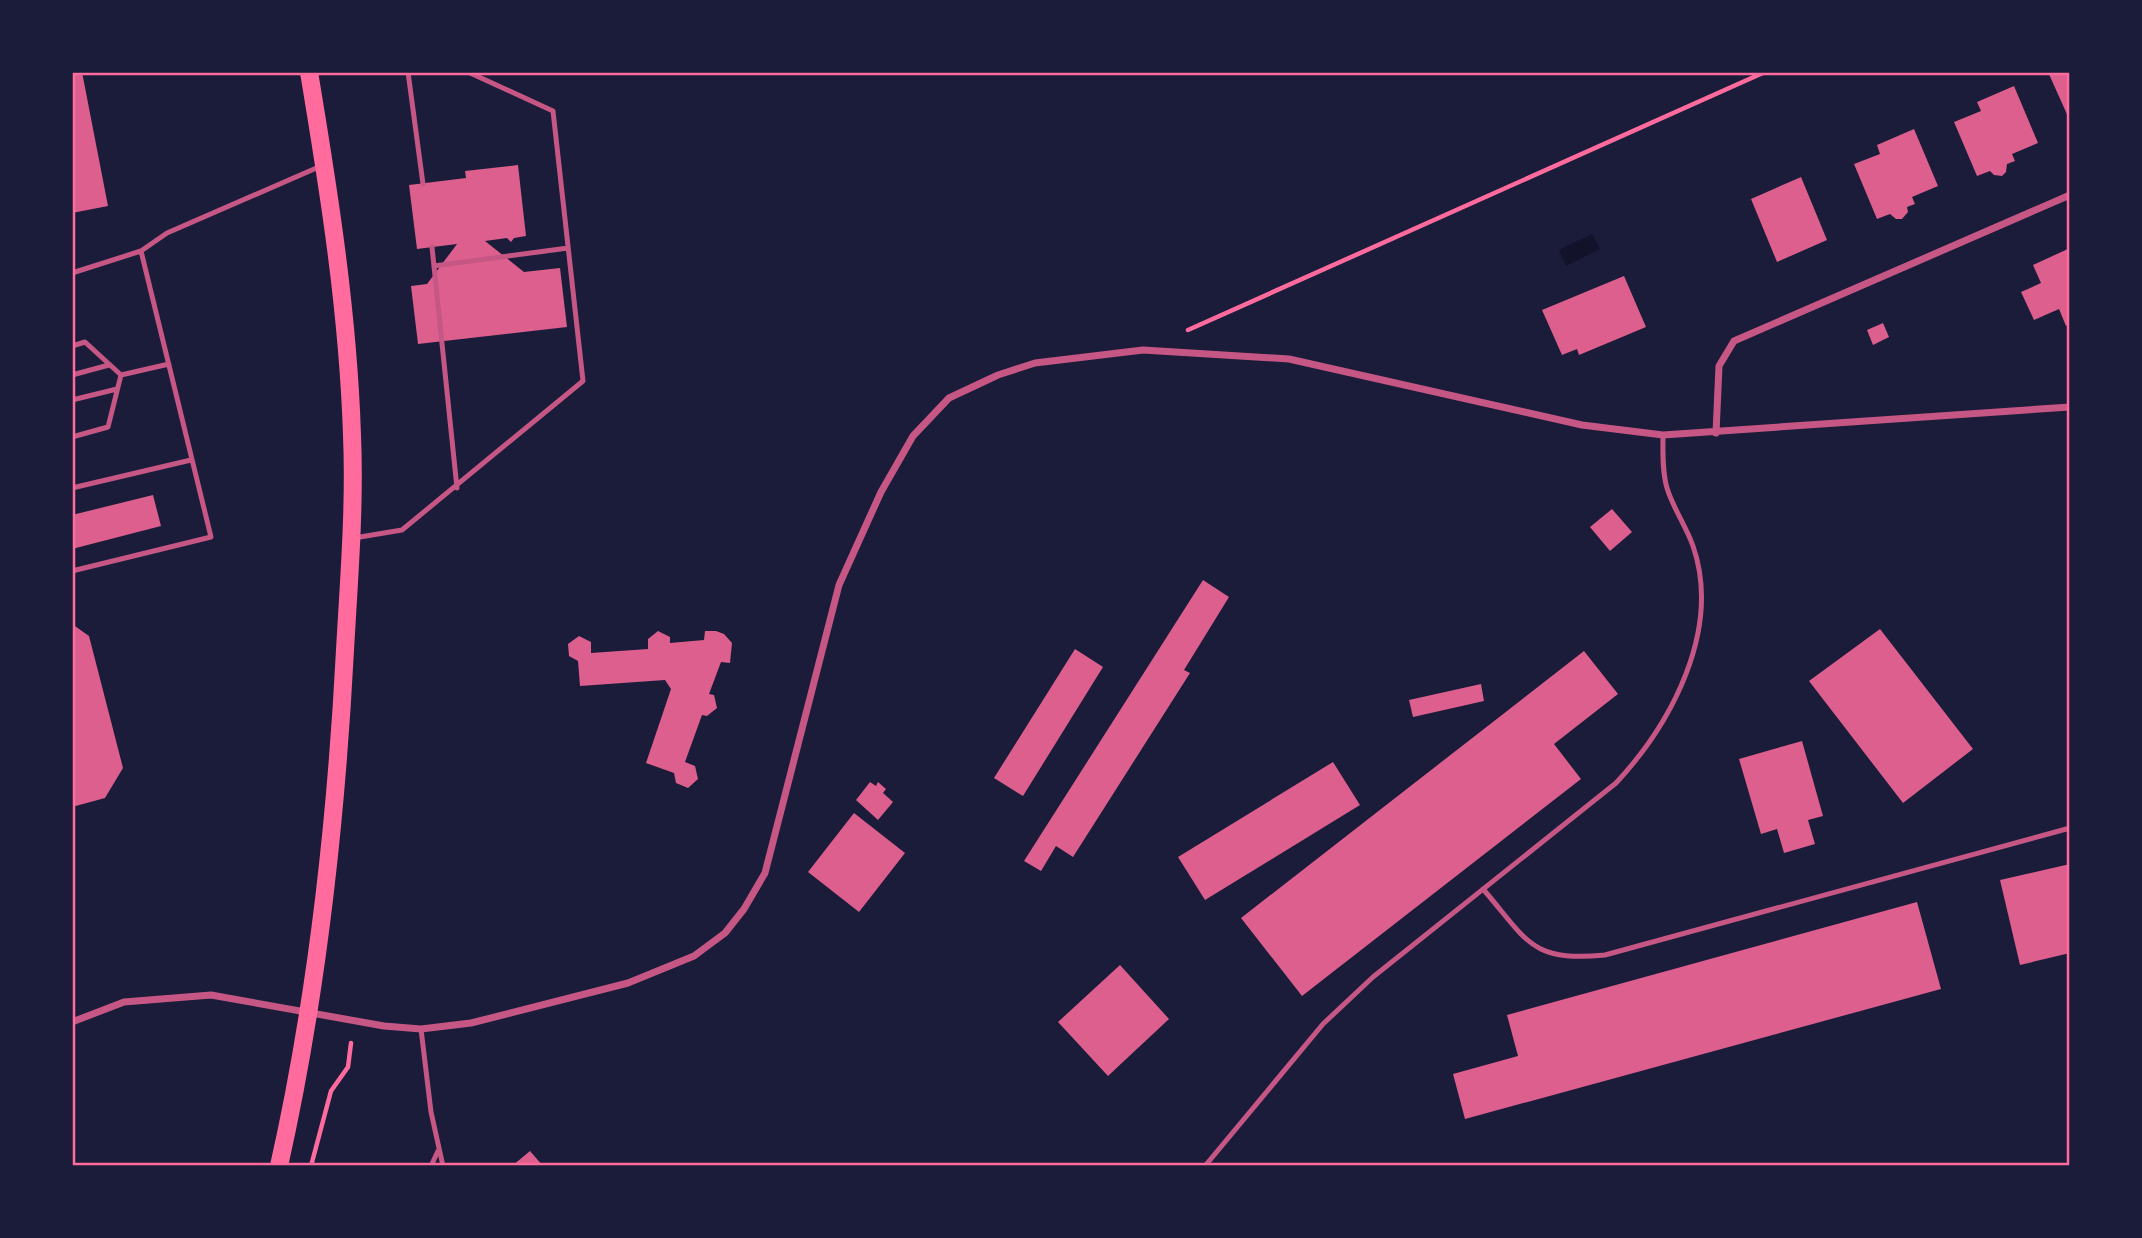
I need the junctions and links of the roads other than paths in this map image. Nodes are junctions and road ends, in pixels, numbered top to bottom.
1 (309, 72) edge
2 (408, 72) edge
3 (468, 72) edge
4 (324, 165) junction
5 (423, 184) dead end
6 (2070, 195) edge
7 (432, 247) dead end
8 (568, 248) junction
9 (141, 251) junction
10 (434, 266) junction
11 (72, 273) edge
12 (72, 346) edge
13 (169, 364) junction
14 (109, 365) junction
15 (72, 375) edge
16 (121, 375) junction
17 (117, 389) junction
18 (72, 400) edge
19 (2070, 407) edge
20 (1716, 433) junction
21 (1663, 435) junction
22 (72, 437) edge
23 (191, 460) junction
24 (72, 488) edge
25 (457, 488) junction
26 (351, 539) junction
27 (72, 571) edge
28 (2070, 828) edge
29 (1483, 889) junction
30 (309, 1012) junction
31 (72, 1022) edge
32 (421, 1029) junction
33 (438, 1151) junction
34 (279, 1166) edge
35 (431, 1166) edge
36 (443, 1166) edge
37 (1205, 1166) edge

1 - 4 main road
2 - 5 lane
3 - 8 lane
4 - 9 lane
4 - 26 main road
6 - 20 street
7 - 10 lane
8 - 10 lane
8 - 25 lane
9 - 11 lane
9 - 13 lane
10 - 25 lane
12 - 14 lane
13 - 16 lane
13 - 23 lane
14 - 15 lane
14 - 16 lane
16 - 17 lane
17 - 18 lane
17 - 22 lane
19 - 20 street
20 - 21 street
21 - 29 lane
21 - 32 street
23 - 24 lane
23 - 27 lane
25 - 26 lane
26 - 30 main road
28 - 29 lane
29 - 37 lane
30 - 31 street
30 - 32 street
30 - 34 main road
32 - 33 lane
33 - 35 lane
33 - 36 lane

